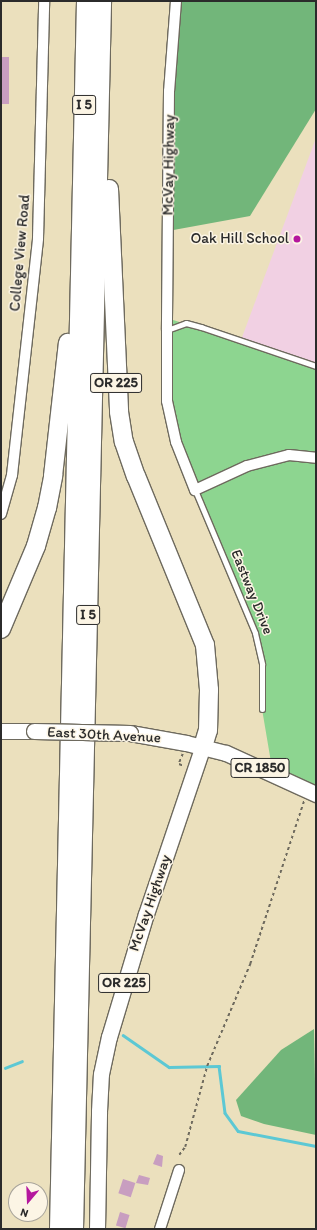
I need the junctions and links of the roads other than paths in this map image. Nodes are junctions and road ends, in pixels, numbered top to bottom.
1 (44, 1) edge
2 (96, 1) edge
3 (176, 1) edge
4 (82, 209) junction
5 (167, 330) junction
6 (316, 366) edge
7 (316, 458) edge
8 (195, 490) junction
9 (3, 510) edge
10 (1, 629) edge
11 (262, 709) dead end
12 (1, 731) edge
13 (202, 746) junction
14 (312, 792) edge
15 (179, 1170) dead end
16 (59, 1229) edge
17 (74, 1229) edge
18 (97, 1229) edge
19 (160, 1229) edge

1 - 9 street, College View Road
2 - 4 highway, I 5
2 - 13 highway, OR 225
2 - 17 highway, I 5
3 - 5 street, McVay Highway
4 - 10 highway
4 - 16 highway, I 5
5 - 6 lane
5 - 8 street, Eastway Drive
7 - 8 street
8 - 11 lane, Eastway Drive
12 - 13 main road, East 30th Avenue, bridge
13 - 14 main road, East 30th Avenue / CR 1850
13 - 18 main road, McVay Highway / OR 225
15 - 19 street

